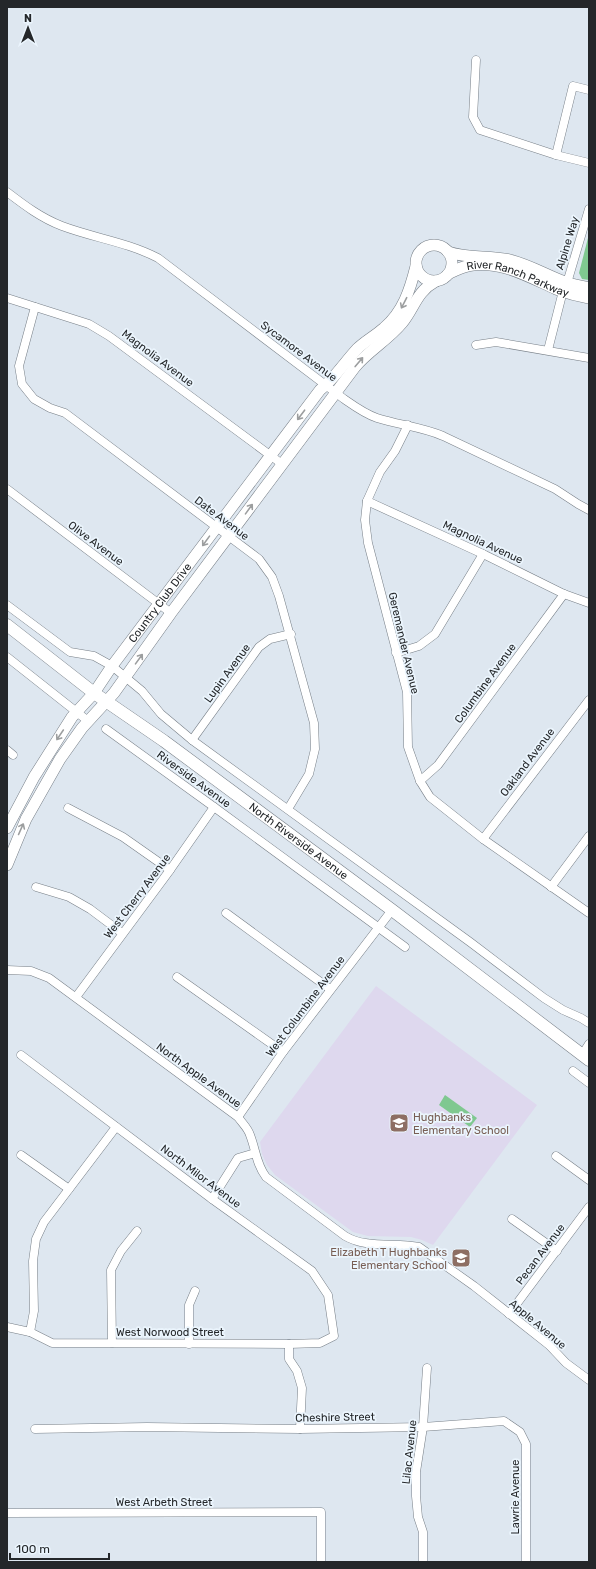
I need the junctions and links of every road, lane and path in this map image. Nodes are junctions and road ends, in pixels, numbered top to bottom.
1 (476, 60) dead end
2 (589, 90) edge
3 (556, 155) junction
4 (589, 163) edge
5 (7, 192) edge
6 (589, 209) edge
7 (448, 252) junction
8 (416, 266) junction
9 (448, 274) junction
10 (436, 281) junction
11 (565, 287) junction
12 (589, 288) edge
13 (7, 298) edge
14 (589, 298) edge
15 (35, 307) junction
16 (476, 345) dead end
17 (548, 350) junction
18 (589, 358) edge
19 (326, 385) junction
20 (336, 393) junction
21 (408, 425) junction
22 (271, 456) junction
23 (282, 464) junction
24 (7, 490) edge
25 (367, 500) junction
26 (589, 510) edge
27 (216, 527) junction
28 (228, 537) junction
29 (483, 554) junction
30 (564, 594) junction
31 (589, 604) edge
32 (7, 605) edge
33 (159, 605) junction
34 (171, 614) junction
35 (7, 625) edge
36 (291, 634) junction
37 (396, 653) junction
38 (7, 657) edge
39 (112, 666) junction
40 (126, 677) junction
41 (94, 693) junction
42 (589, 700) edge
43 (107, 702) junction
44 (77, 712) junction
45 (85, 725) junction
46 (106, 729) dead end
47 (192, 740) junction
48 (420, 781) junction
49 (214, 807) junction
50 (68, 808) dead end
51 (288, 809) junction
52 (7, 828) edge
53 (589, 836) edge
54 (483, 839) junction
55 (7, 865) edge
56 (170, 870) junction
57 (36, 887) dead end
58 (551, 887) junction
59 (392, 910) junction
60 (226, 913) dead end
61 (589, 913) edge
62 (378, 927) junction
63 (122, 933) junction
64 (405, 947) dead end
65 (7, 970) edge
66 (177, 977) dead end
67 (330, 989) junction
68 (76, 997) junction
69 (589, 1023) edge
70 (589, 1044) edge
71 (283, 1052) junction
72 (21, 1055) dead end
73 (585, 1058) edge
74 (573, 1071) dead end
75 (589, 1083) edge
76 (238, 1117) junction
77 (116, 1127) junction
78 (255, 1153) junction
79 (22, 1155) dead end
80 (556, 1156) dead end
81 (589, 1180) edge
82 (68, 1189) junction
83 (212, 1199) junction
84 (589, 1207) edge
85 (512, 1219) dead end
86 (136, 1231) dead end
87 (557, 1251) junction
88 (474, 1286) joint
89 (195, 1291) dead end
90 (509, 1314) junction
91 (7, 1328) edge
92 (30, 1332) junction
93 (334, 1336) joint
94 (112, 1343) junction
95 (189, 1344) junction
96 (289, 1344) junction
97 (428, 1368) dead end
98 (589, 1380) edge
99 (423, 1427) junction
100 (35, 1428) dead end
101 (300, 1429) junction
102 (520, 1432) joint
103 (7, 1513) edge
104 (321, 1562) edge
105 (423, 1562) edge
106 (526, 1562) edge

1 - 3 street
2 - 3 street
3 - 4 street
5 - 19 street, Sycamore Avenue
6 - 11 street, Alpine Way
7 - 8 street
7 - 9 street
7 - 11 street, River Ranch Parkway
8 - 10 street
8 -> 19 street, Country Club Drive
9 - 10 street
9 - 11 street, River Ranch Parkway
20 -> 10 street, Country Club Drive
11 - 12 street, River Ranch Parkway
11 - 14 street, River Ranch Parkway
11 - 17 street, Alpine Way
13 - 15 street, Magnolia Avenue
15 - 22 street, Magnolia Avenue
15 - 27 street, Date Avenue
16 - 17 street
17 - 18 street
19 - 20 street, Sycamore Avenue
19 -> 22 street, Country Club Drive
20 - 21 street, Sycamore Avenue
20 - 23 street, Country Club Drive
21 - 25 street, Geremander Avenue
21 - 26 street, Sycamore Avenue
22 - 23 street, Magnolia Avenue
22 - 27 street, Country Club Drive
28 -> 23 street, Country Club Drive
24 - 33 street, Olive Avenue
25 - 29 street, Magnolia Avenue
25 - 37 street, Geremander Avenue
27 - 28 street, Date Avenue
27 -> 33 street, Country Club Drive
28 - 34 street, Country Club Drive
28 - 36 street, Date Avenue
29 - 30 street, Magnolia Avenue
29 - 37 street
30 - 31 street, Magnolia Avenue
30 - 48 street, Columbine Avenue
32 - 39 street, North Riverside Avenue
33 - 34 street, Olive Avenue
33 - 39 street, Country Club Drive
40 -> 34 street, Country Club Drive
35 - 41 main road, North Riverside Avenue
36 - 47 street, Lupin Avenue
36 - 51 street, Date Avenue
37 - 48 street, Geremander Avenue
38 - 44 street
39 - 40 street, North Riverside Avenue
39 - 41 street, Country Club Drive
40 - 43 street, Country Club Drive
40 - 47 street, North Riverside Avenue
41 - 43 main road, North Riverside Avenue
41 - 44 street, Country Club Drive
42 - 54 street, Oakland Avenue
43 - 45 street, Country Club Drive
43 - 59 main road, North Riverside Avenue
44 - 45 street
44 -> 52 street, Country Club Drive
55 -> 45 street, Country Club Drive
46 - 49 street, Riverside Avenue
47 - 51 street, North Riverside Avenue
48 - 54 street, Geremander Avenue
49 - 56 street, West Cherry Avenue
49 - 62 street, Riverside Avenue
50 - 56 street
51 - 69 street, North Riverside Avenue
53 - 58 street
54 - 58 street, Geremander Avenue
56 - 63 street, West Cherry Avenue
57 - 63 street
58 - 61 street, Geremander Avenue
59 - 62 street, West Columbine Avenue
59 - 73 main road, North Riverside Avenue
60 - 67 street
62 - 64 street, Riverside Avenue
62 - 67 street, West Columbine Avenue
63 - 68 street, West Cherry Avenue
65 - 68 street, North Apple Avenue
66 - 71 street
67 - 71 street, West Columbine Avenue
68 - 76 street, North Apple Avenue
70 - 73 street
71 - 76 street, West Columbine Avenue
72 - 77 street, North Milor Avenue
74 - 75 street
76 - 78 street, North Apple Avenue
77 - 82 street
77 - 83 street, North Milor Avenue
78 - 83 street
78 - 88 street, North Apple Avenue
79 - 82 street
80 - 81 street
82 - 92 street
83 - 93 street, North Milor Avenue
84 - 87 street, Pecan Avenue
85 - 87 street
86 - 94 street
87 - 90 street, Pecan Avenue
88 - 90 street, Apple Avenue
89 - 95 street
90 - 98 street, Apple Avenue
91 - 92 street, West Norwood Street
92 - 94 street, West Norwood Street
93 - 96 street, West Norwood Street
94 - 95 street, West Norwood Street
95 - 96 street, West Norwood Street
96 - 101 street
97 - 99 street, Lilac Avenue
99 - 101 street, Cheshire Street
99 - 102 street, Cheshire Street
99 - 105 street, Lilac Avenue
100 - 101 street, Cheshire Street
102 - 106 street, Lawrie Avenue
103 - 104 street, West Arbeth Street

